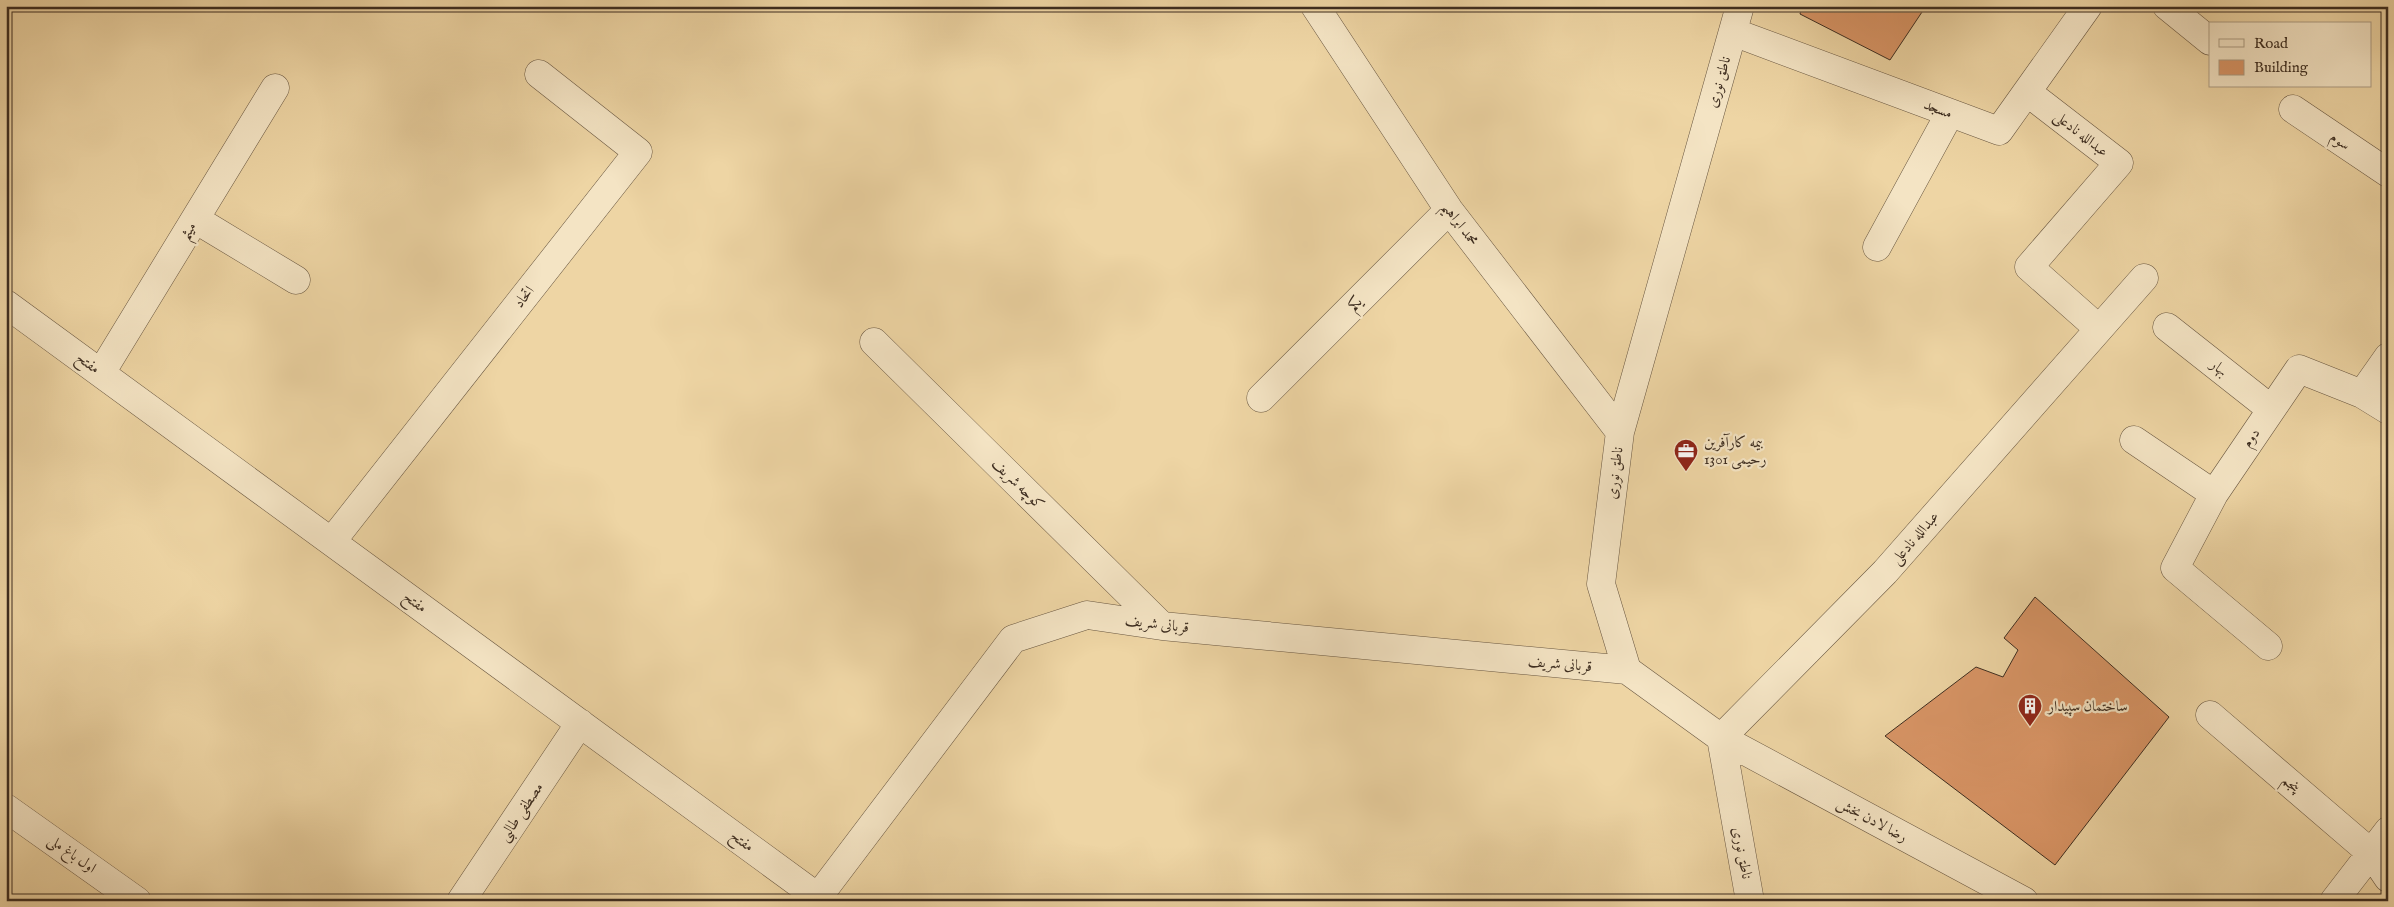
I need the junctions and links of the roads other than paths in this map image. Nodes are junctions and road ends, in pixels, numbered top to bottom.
1 (1315, 6) edge
2 (1740, 6) edge
3 (2088, 6) edge
4 (2167, 6) edge
5 (1733, 32) junction
6 (2209, 40) edge
7 (539, 74) dead end
8 (275, 88) dead end
9 (2027, 92) junction
10 (2293, 109) dead end
11 (1950, 113) junction
12 (2386, 168) edge
13 (1449, 210) junction
14 (195, 219) junction
15 (1877, 247) dead end
16 (2144, 278) dead end
17 (296, 280) dead end
18 (6, 304) edge
19 (2167, 326) dead end
20 (2100, 329) junction
21 (874, 342) dead end
22 (2388, 357) edge
23 (101, 373) junction
24 (2362, 394) junction
25 (1261, 398) dead end
26 (2271, 409) junction
27 (2388, 410) edge
28 (1620, 432) junction
29 (2134, 440) dead end
30 (2214, 494) junction
31 (332, 541) junction
32 (1162, 626) junction
33 (2268, 646) dead end
34 (1626, 670) junction
35 (2210, 715) dead end
36 (580, 723) junction
37 (1721, 738) junction
38 (6, 808) edge
39 (2388, 831) edge
40 (2371, 853) junction
41 (2388, 878) edge
42 (821, 899) edge
43 (137, 901) edge
44 (461, 901) edge
45 (1750, 901) edge
46 (2024, 901) edge
47 (2334, 901) edge

1 - 13 street, محمد ابراهیم
2 - 5 street, ناطق نوری
3 - 9 street, مسجد
4 - 6 street
5 - 11 street, مسجد
5 - 28 street, ناطق نوری
7 - 31 street, اتحاد
8 - 14 street, میثم
9 - 11 street, مسجد
9 - 20 street, عبدالله نادعلی
10 - 12 street, سوم
11 - 15 street
13 - 25 street, یکم
13 - 28 street, محمد ابراهیم
14 - 17 street
14 - 23 street, میثم
16 - 20 street, عبدالله نادعلی
18 - 23 street, مفتح
19 - 26 street, بهار
20 - 37 street, عبدالله نادعلی
21 - 32 street, کوچه شریف
22 - 24 street
23 - 31 street, مفتح
24 - 26 street, دوم
24 - 27 street
26 - 30 street, دوم
28 - 34 street, ناطق نوری
29 - 30 street
30 - 33 street, دوم
31 - 36 street, مفتح
32 - 34 street, قربانی شریف
32 - 42 street, قربانی شریف
34 - 37 street
35 - 40 street, پنجم
36 - 42 street, مفتح
36 - 44 street, مصطفی طالبی
37 - 45 street, ناطق نوری
37 - 46 street, رضا لادن بخش
38 - 43 street, اول باغ ملی
39 - 40 street
40 - 41 street, پنجم
40 - 47 street

